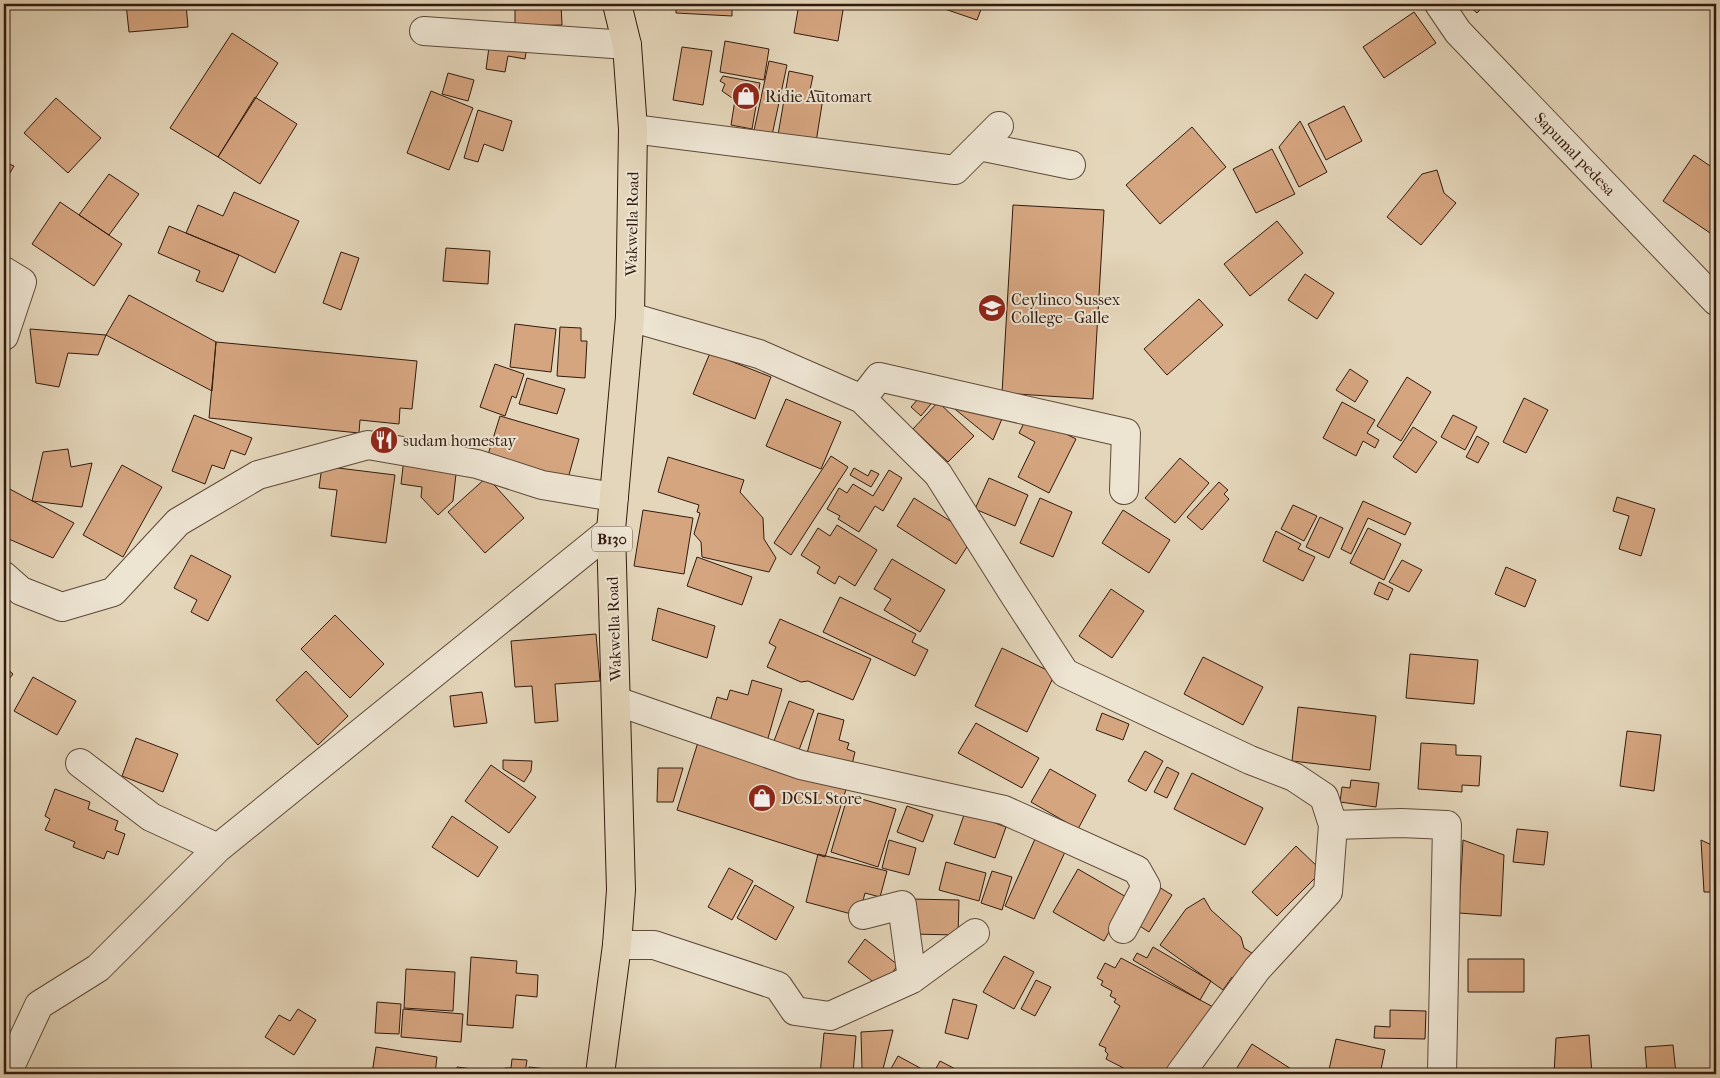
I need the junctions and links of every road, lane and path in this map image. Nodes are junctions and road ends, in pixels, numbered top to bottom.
1 (617, 4) edge
2 (1439, 4) edge
3 (424, 31) dead end
4 (627, 45) junction
5 (999, 126) dead end
6 (633, 129) junction
7 (979, 146) junction
8 (1071, 165) dead end
9 (4, 271) edge
10 (1716, 301) edge
11 (630, 318) junction
12 (4, 336) edge
13 (862, 399) junction
14 (1124, 490) dead end
15 (614, 497) junction
16 (611, 530) junction
17 (4, 576) edge
18 (616, 701) junction
19 (80, 763) dead end
20 (1333, 824) junction
21 (218, 848) junction
22 (863, 915) dead end
23 (1123, 929) dead end
24 (975, 933) dead end
25 (617, 945) junction
26 (912, 979) junction
27 (4, 1072) edge
28 (600, 1074) edge
29 (1180, 1074) edge
30 (1442, 1074) edge

1 - 4 main road, Wakwella Road / B130
2 - 10 street, Sapumal pedesa
3 - 4 street
4 - 6 main road, Wakwella Road / B130
5 - 7 street
6 - 7 street
6 - 11 main road, Wakwella Road / B130
7 - 8 street
9 - 12 street
11 - 13 street
11 - 15 main road, Wakwella Road / B130
13 - 14 street
13 - 20 street
15 - 16 main road, Wakwella Road / B130
15 - 17 street
16 - 18 main road, Wakwella Road / B130
16 - 21 street
18 - 23 street
18 - 25 main road, Wakwella Road / B130
19 - 21 street
20 - 29 street
20 - 30 street
21 - 27 street
22 - 26 street
24 - 26 street
25 - 26 street
25 - 28 main road, Wakwella Road / B130

